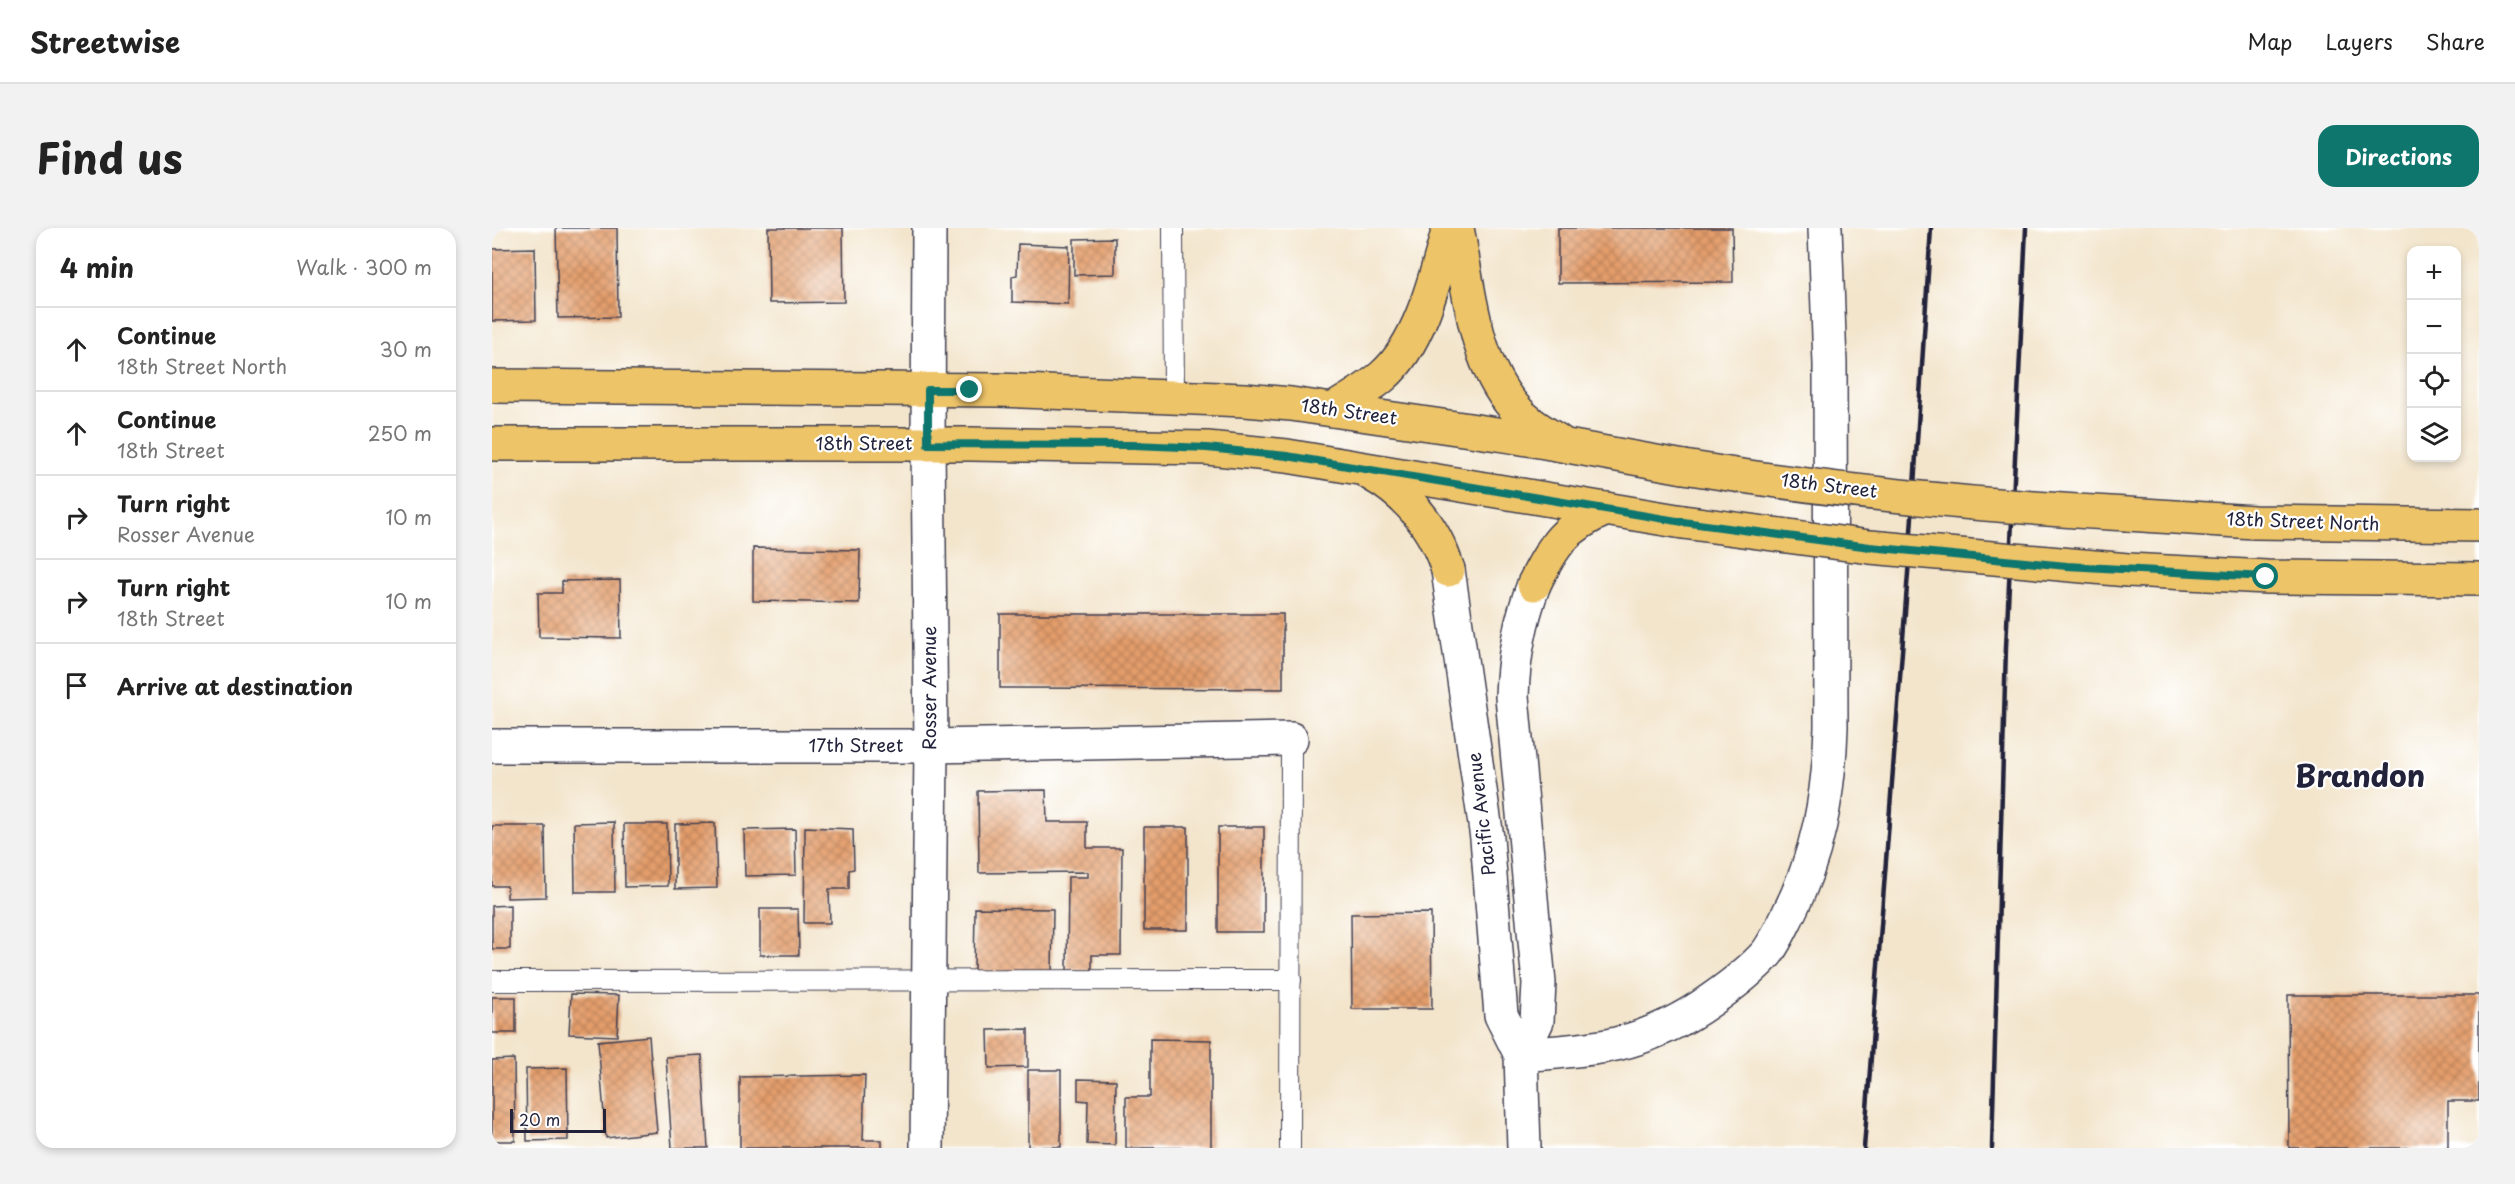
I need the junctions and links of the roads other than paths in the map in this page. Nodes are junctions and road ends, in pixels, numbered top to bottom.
1 (929, 228) edge
2 (1173, 228) edge
3 (1449, 228) edge
4 (1457, 228) edge
5 (1825, 228) edge
6 (492, 386) edge
7 (928, 390) junction
8 (1174, 396) junction
9 (1334, 410) junction
10 (492, 444) edge
11 (928, 444) junction
12 (1564, 446) junction
13 (1359, 467) junction
14 (1606, 509) junction
15 (2127, 514) joint
16 (2479, 525) edge
17 (1448, 570) joint
18 (2479, 579) edge
19 (1534, 584) joint
20 (1291, 739) joint
21 (492, 746) edge
22 (931, 746) junction
23 (1291, 980) junction
24 (492, 981) edge
25 (927, 981) junction
26 (1521, 1054) junction
27 (927, 1148) edge
28 (1290, 1148) edge
29 (1524, 1148) edge

1 - 7 street, Rosser Avenue
2 - 8 lane
3 - 9 main road
4 - 12 main road
5 - 26 street
6 - 7 main road, 18th Street
7 - 8 main road, 18th Street
7 - 11 street, Rosser Avenue
8 - 9 main road, 18th Street
9 - 12 main road, 18th Street
10 - 11 main road, 18th Street
11 - 13 main road, 18th Street
11 - 22 street, Rosser Avenue
12 - 15 main road, 18th Street, bridge
13 - 14 main road, 18th Street
13 - 17 main road
14 - 18 main road, 18th Street, bridge
14 - 19 main road
15 - 16 main road, 18th Street North
17 - 26 street, Pacific Avenue
19 - 26 street, Pacific Avenue
20 - 22 street, 17th Street
20 - 23 lane
21 - 22 street, 17th Street
22 - 25 street, Rosser Avenue
23 - 25 lane
23 - 28 lane
24 - 25 lane
25 - 27 street, Rosser Avenue
26 - 29 street, Pacific Avenue

